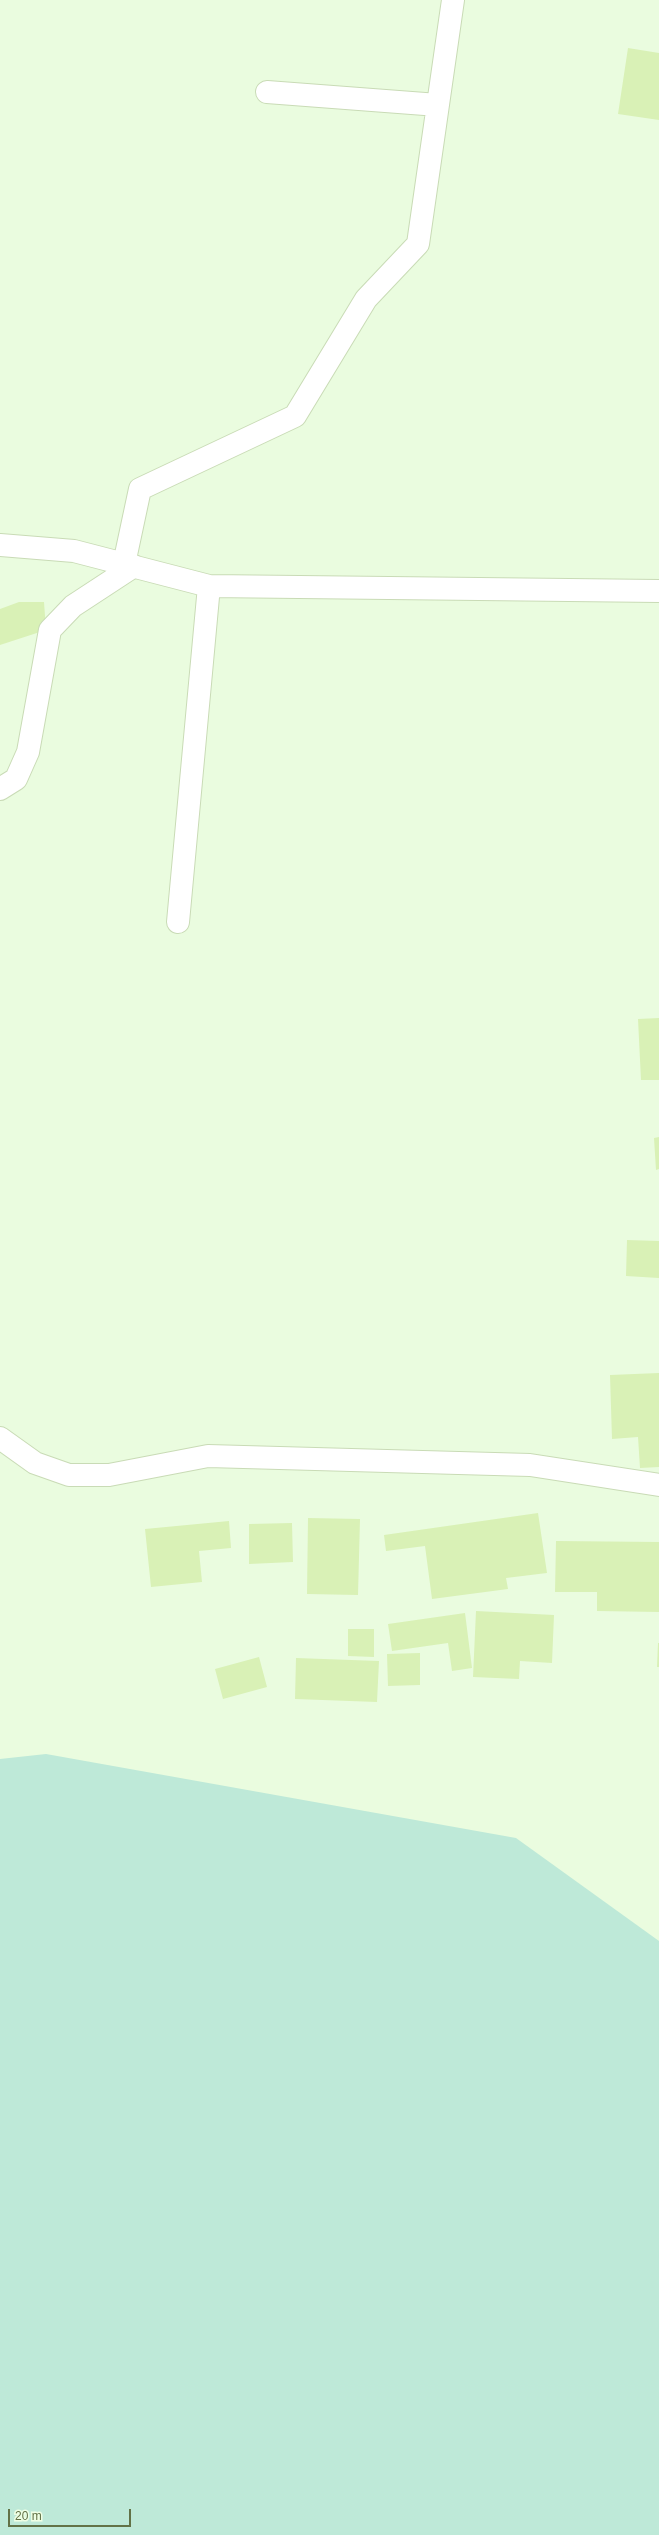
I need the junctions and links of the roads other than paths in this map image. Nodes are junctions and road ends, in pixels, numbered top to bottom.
1 (453, 0) edge
2 (267, 92) dead end
3 (438, 105) junction
4 (0, 545) edge
5 (129, 565) junction
6 (210, 586) junction
7 (659, 592) edge
8 (0, 789) edge
9 (178, 922) dead end
10 (0, 1438) edge
11 (659, 1485) edge

1 - 3 street
2 - 3 street
3 - 5 street
4 - 5 street
5 - 6 street
5 - 8 street
6 - 7 street
6 - 9 street
10 - 11 street

